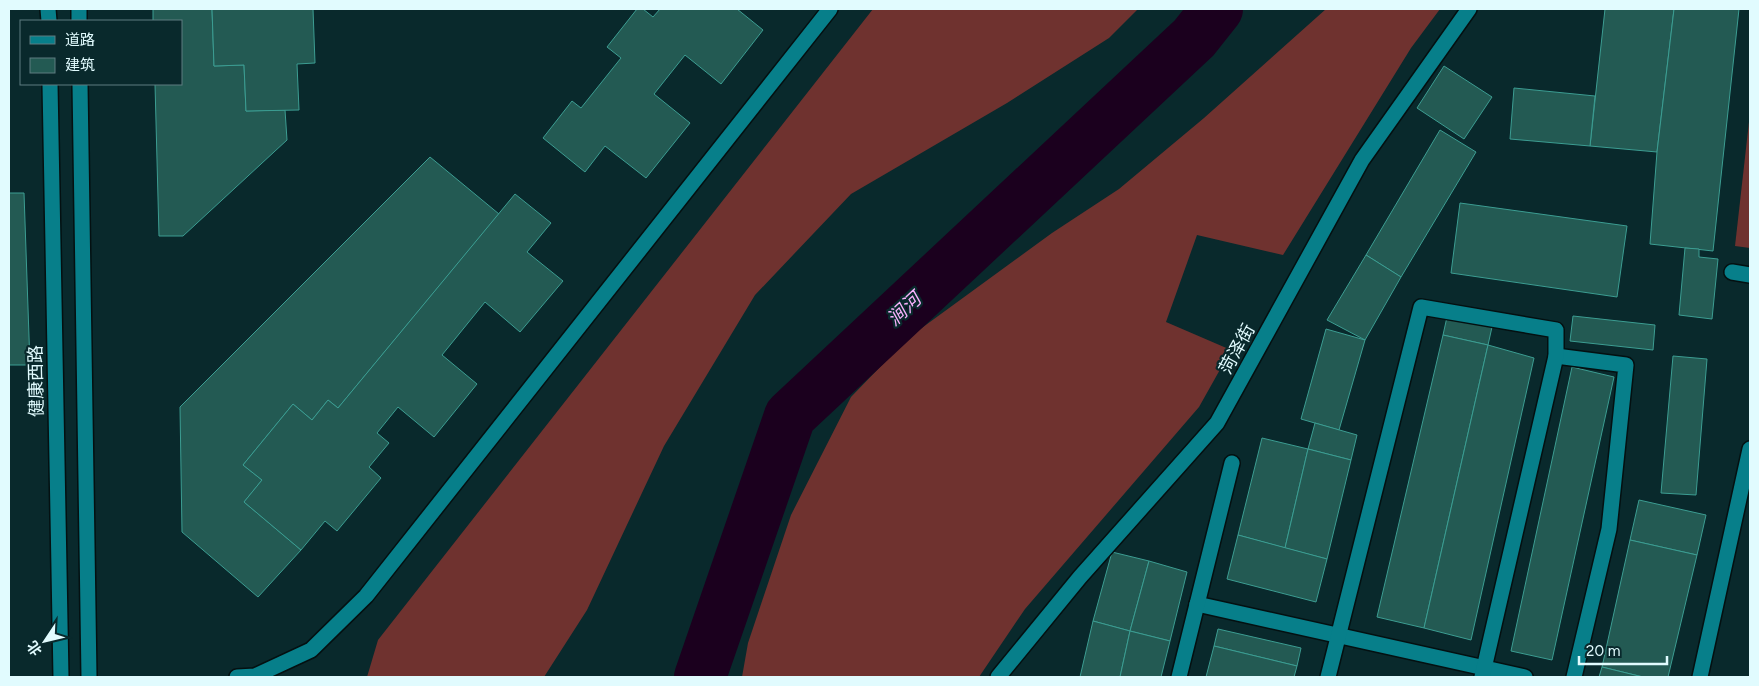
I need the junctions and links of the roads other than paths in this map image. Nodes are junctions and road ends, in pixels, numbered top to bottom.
1 (830, 9) edge
2 (1469, 9) edge
3 (50, 85) edge
4 (80, 85) edge
5 (1732, 272) dead end
6 (1750, 275) edge
7 (1556, 356) junction
8 (1750, 449) edge
9 (1232, 463) dead end
10 (1197, 604) junction
11 (1339, 636) junction
12 (1483, 673) edge
13 (61, 677) edge
14 (89, 677) edge
15 (237, 677) edge
16 (998, 677) edge
17 (1179, 677) edge
18 (1328, 677) edge
19 (1526, 677) edge
20 (1574, 677) edge
21 (1700, 677) edge

1 - 15 street
2 - 16 street, 菏泽街
3 - 13 street, 健康西路
4 - 14 street
5 - 6 street
7 - 11 street
7 - 12 street
7 - 20 street
8 - 21 street
9 - 10 street
10 - 11 street
10 - 17 street
11 - 12 street
11 - 18 street
12 - 19 street

